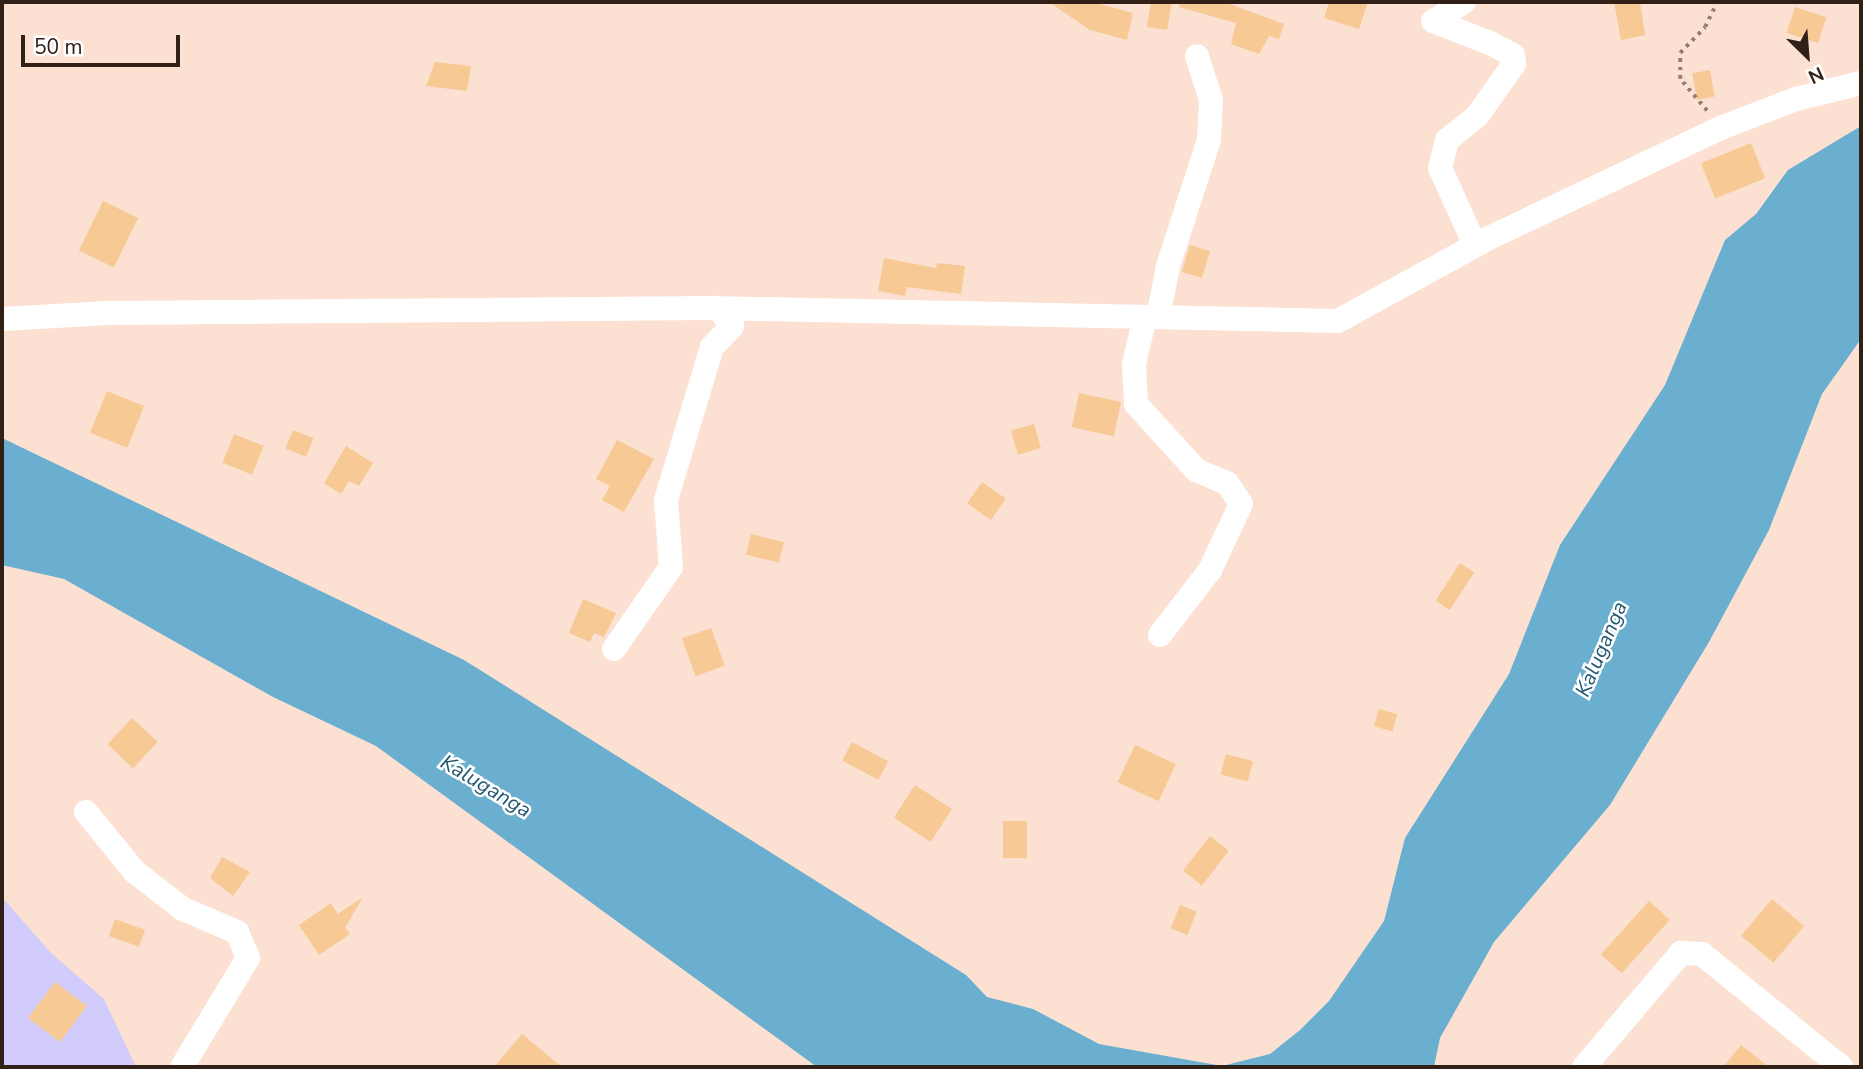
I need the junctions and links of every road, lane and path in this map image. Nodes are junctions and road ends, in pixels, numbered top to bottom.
1 (1464, 2) edge
2 (1717, 2) edge
3 (1197, 56) dead end
4 (1861, 83) edge
5 (1723, 127) junction
6 (1475, 245) junction
7 (718, 308) junction
8 (1152, 317) junction
9 (2, 318) edge
10 (1160, 635) dead end
11 (614, 649) dead end
12 (86, 811) dead end
13 (182, 1067) edge
14 (1584, 1067) edge
15 (1841, 1067) edge

1 - 6 street
2 - 5 path
3 - 8 street
4 - 5 street
5 - 6 street
6 - 8 street
7 - 8 street
7 - 9 street
7 - 11 street
8 - 10 street
12 - 13 street
14 - 15 street

